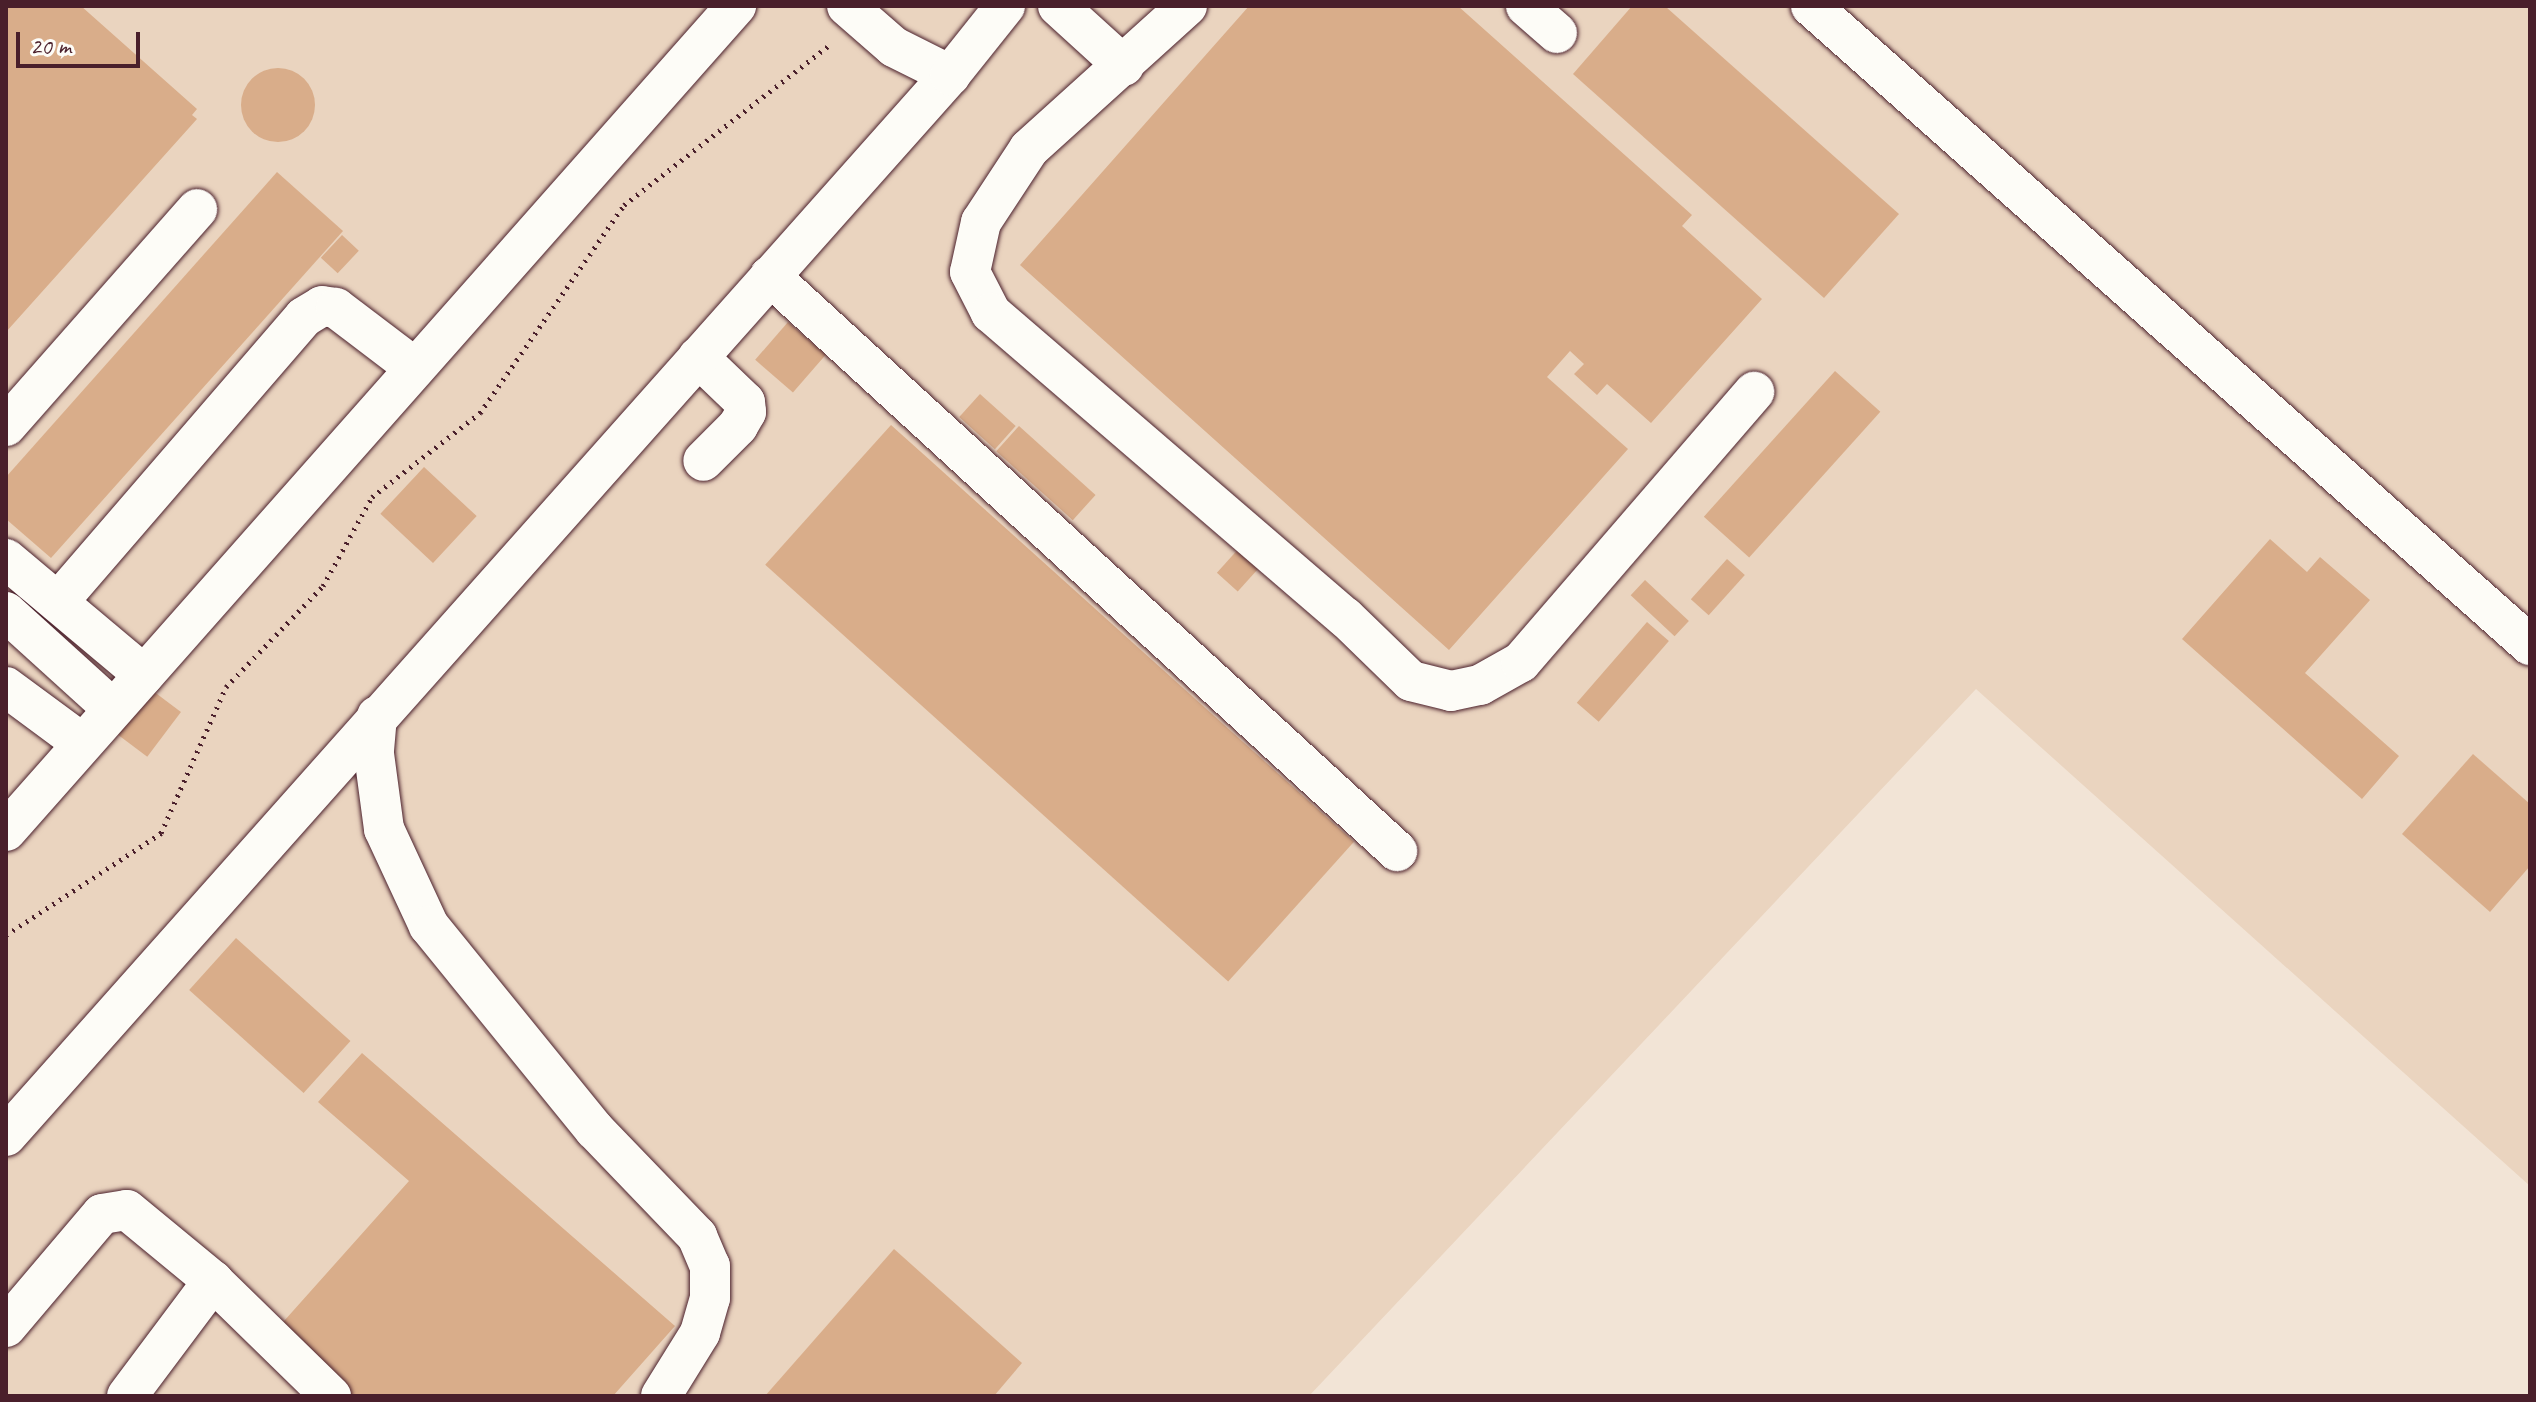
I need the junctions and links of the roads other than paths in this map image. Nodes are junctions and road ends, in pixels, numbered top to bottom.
1 (736, 6) edge
2 (1005, 6) edge
3 (1058, 6) edge
4 (1187, 6) edge
5 (1526, 6) edge
6 (1811, 6) edge
7 (854, 13) edge
8 (1557, 33) dead end
9 (1124, 66) junction
10 (950, 75) junction
11 (197, 209) dead end
12 (770, 276) junction
13 (698, 357) junction
14 (415, 368) junction
15 (1754, 392) dead end
16 (6, 426) edge
17 (703, 461) dead end
18 (6, 559) edge
19 (58, 602) junction
20 (6, 612) edge
21 (2530, 645) edge
22 (144, 675) junction
23 (6, 687) edge
24 (113, 709) junction
25 (377, 716) junction
26 (82, 743) junction
27 (9, 820) edge
28 (1397, 851) dead end
29 (6, 1136) edge
30 (213, 1281) junction
31 (6, 1327) edge
32 (127, 1396) edge
33 (331, 1396) edge
34 (661, 1396) edge

1 - 14 street
2 - 10 street
3 - 9 street
4 - 9 street
5 - 8 street
6 - 21 street
7 - 10 street
9 - 15 street
10 - 12 street
11 - 16 street
12 - 13 street
12 - 28 street
13 - 17 street
13 - 25 street
14 - 19 street
14 - 22 street
18 - 19 street
19 - 22 street
20 - 24 street
22 - 24 street
23 - 26 street
24 - 26 street
25 - 29 street
25 - 34 street
26 - 27 street
30 - 31 street
30 - 32 street
30 - 33 street

